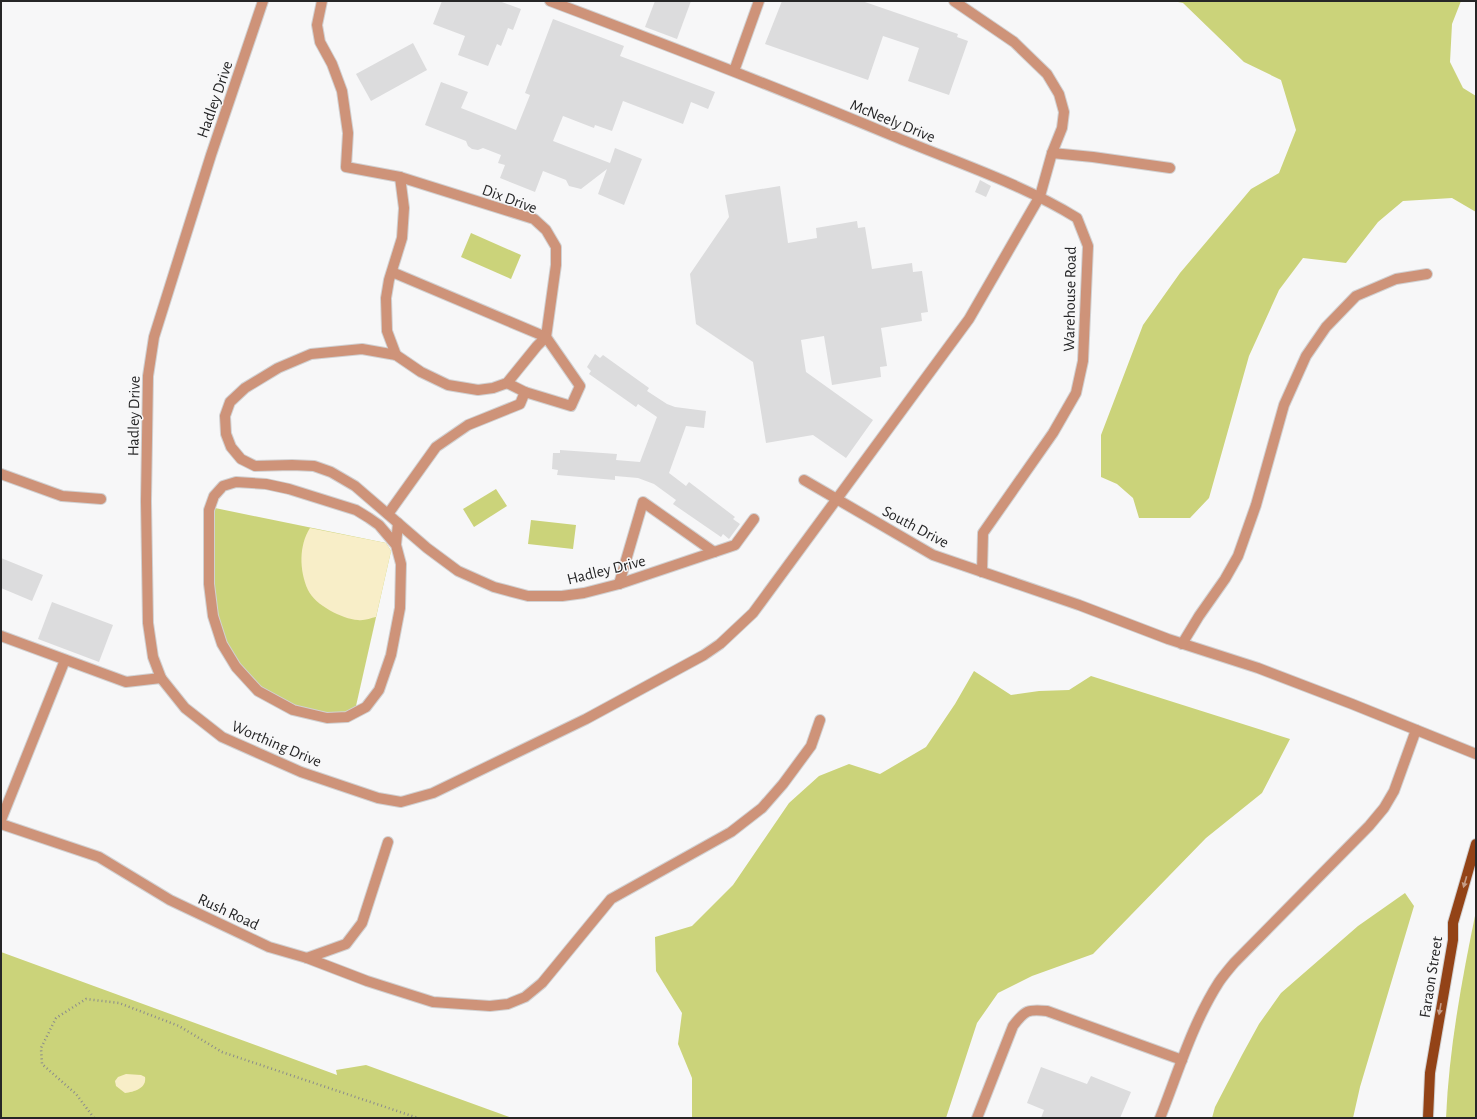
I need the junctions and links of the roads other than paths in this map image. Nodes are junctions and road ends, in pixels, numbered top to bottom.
1 (263, 1) edge
2 (322, 1) edge
3 (550, 1) edge
4 (759, 1) edge
5 (954, 1) edge
6 (734, 71) junction
7 (1052, 153) junction
8 (1170, 168) dead end
9 (400, 177) junction
10 (1040, 196) junction
11 (392, 272) junction
12 (1428, 274) dead end
13 (546, 337) junction
14 (396, 355) junction
15 (507, 383) junction
16 (525, 392) junction
17 (1, 474) edge
18 (804, 480) dead end
19 (101, 499) dead end
20 (838, 499) junction
21 (388, 514) junction
22 (754, 519) dead end
23 (398, 523) junction
24 (396, 545) junction
25 (714, 552) junction
26 (982, 572) junction
27 (619, 584) junction
28 (1, 636) edge
29 (1182, 644) junction
30 (66, 660) junction
31 (161, 678) junction
32 (820, 720) dead end
33 (1416, 730) junction
34 (1476, 754) edge
35 (1, 820) edge
36 (1, 824) edge
37 (388, 842) dead end
38 (1476, 844) edge
39 (307, 958) junction
40 (1182, 1060) junction
41 (977, 1118) edge
42 (1160, 1118) edge
43 (1428, 1118) edge

1 - 31 street, Hadley Drive
2 - 9 street, Dix Drive
3 - 6 street, McNeely Drive
4 - 6 street
5 - 7 street
6 - 10 street, McNeely Drive
7 - 8 street
7 - 10 street
9 - 11 street
9 - 13 street, Dix Drive
10 - 20 street
10 - 26 street, Warehouse Road
11 - 13 street
11 - 14 street
12 - 29 street
13 - 15 street
13 - 16 street
14 - 15 street
14 - 21 street, Hadley Drive
15 - 16 street
16 - 21 street
17 - 19 street
18 - 20 street, South Drive
20 - 26 street, South Drive
20 - 31 street, Worthing Drive
21 - 23 street, Hadley Drive
22 - 25 street, Hadley Drive
23 - 24 street
23 - 27 street, Hadley Drive
24 - 24 street
25 - 27 street, Hadley Drive
25 - 27 street
26 - 29 street, South Drive
28 - 30 street
29 - 33 street, South Drive
30 - 31 street
30 - 35 street
32 - 39 street, Rush Road
33 - 34 street, South Drive
33 - 40 street
36 - 39 street, Rush Road
37 - 39 street
38 -> 43 main road, Faraon Street
40 - 41 street
40 - 42 street

